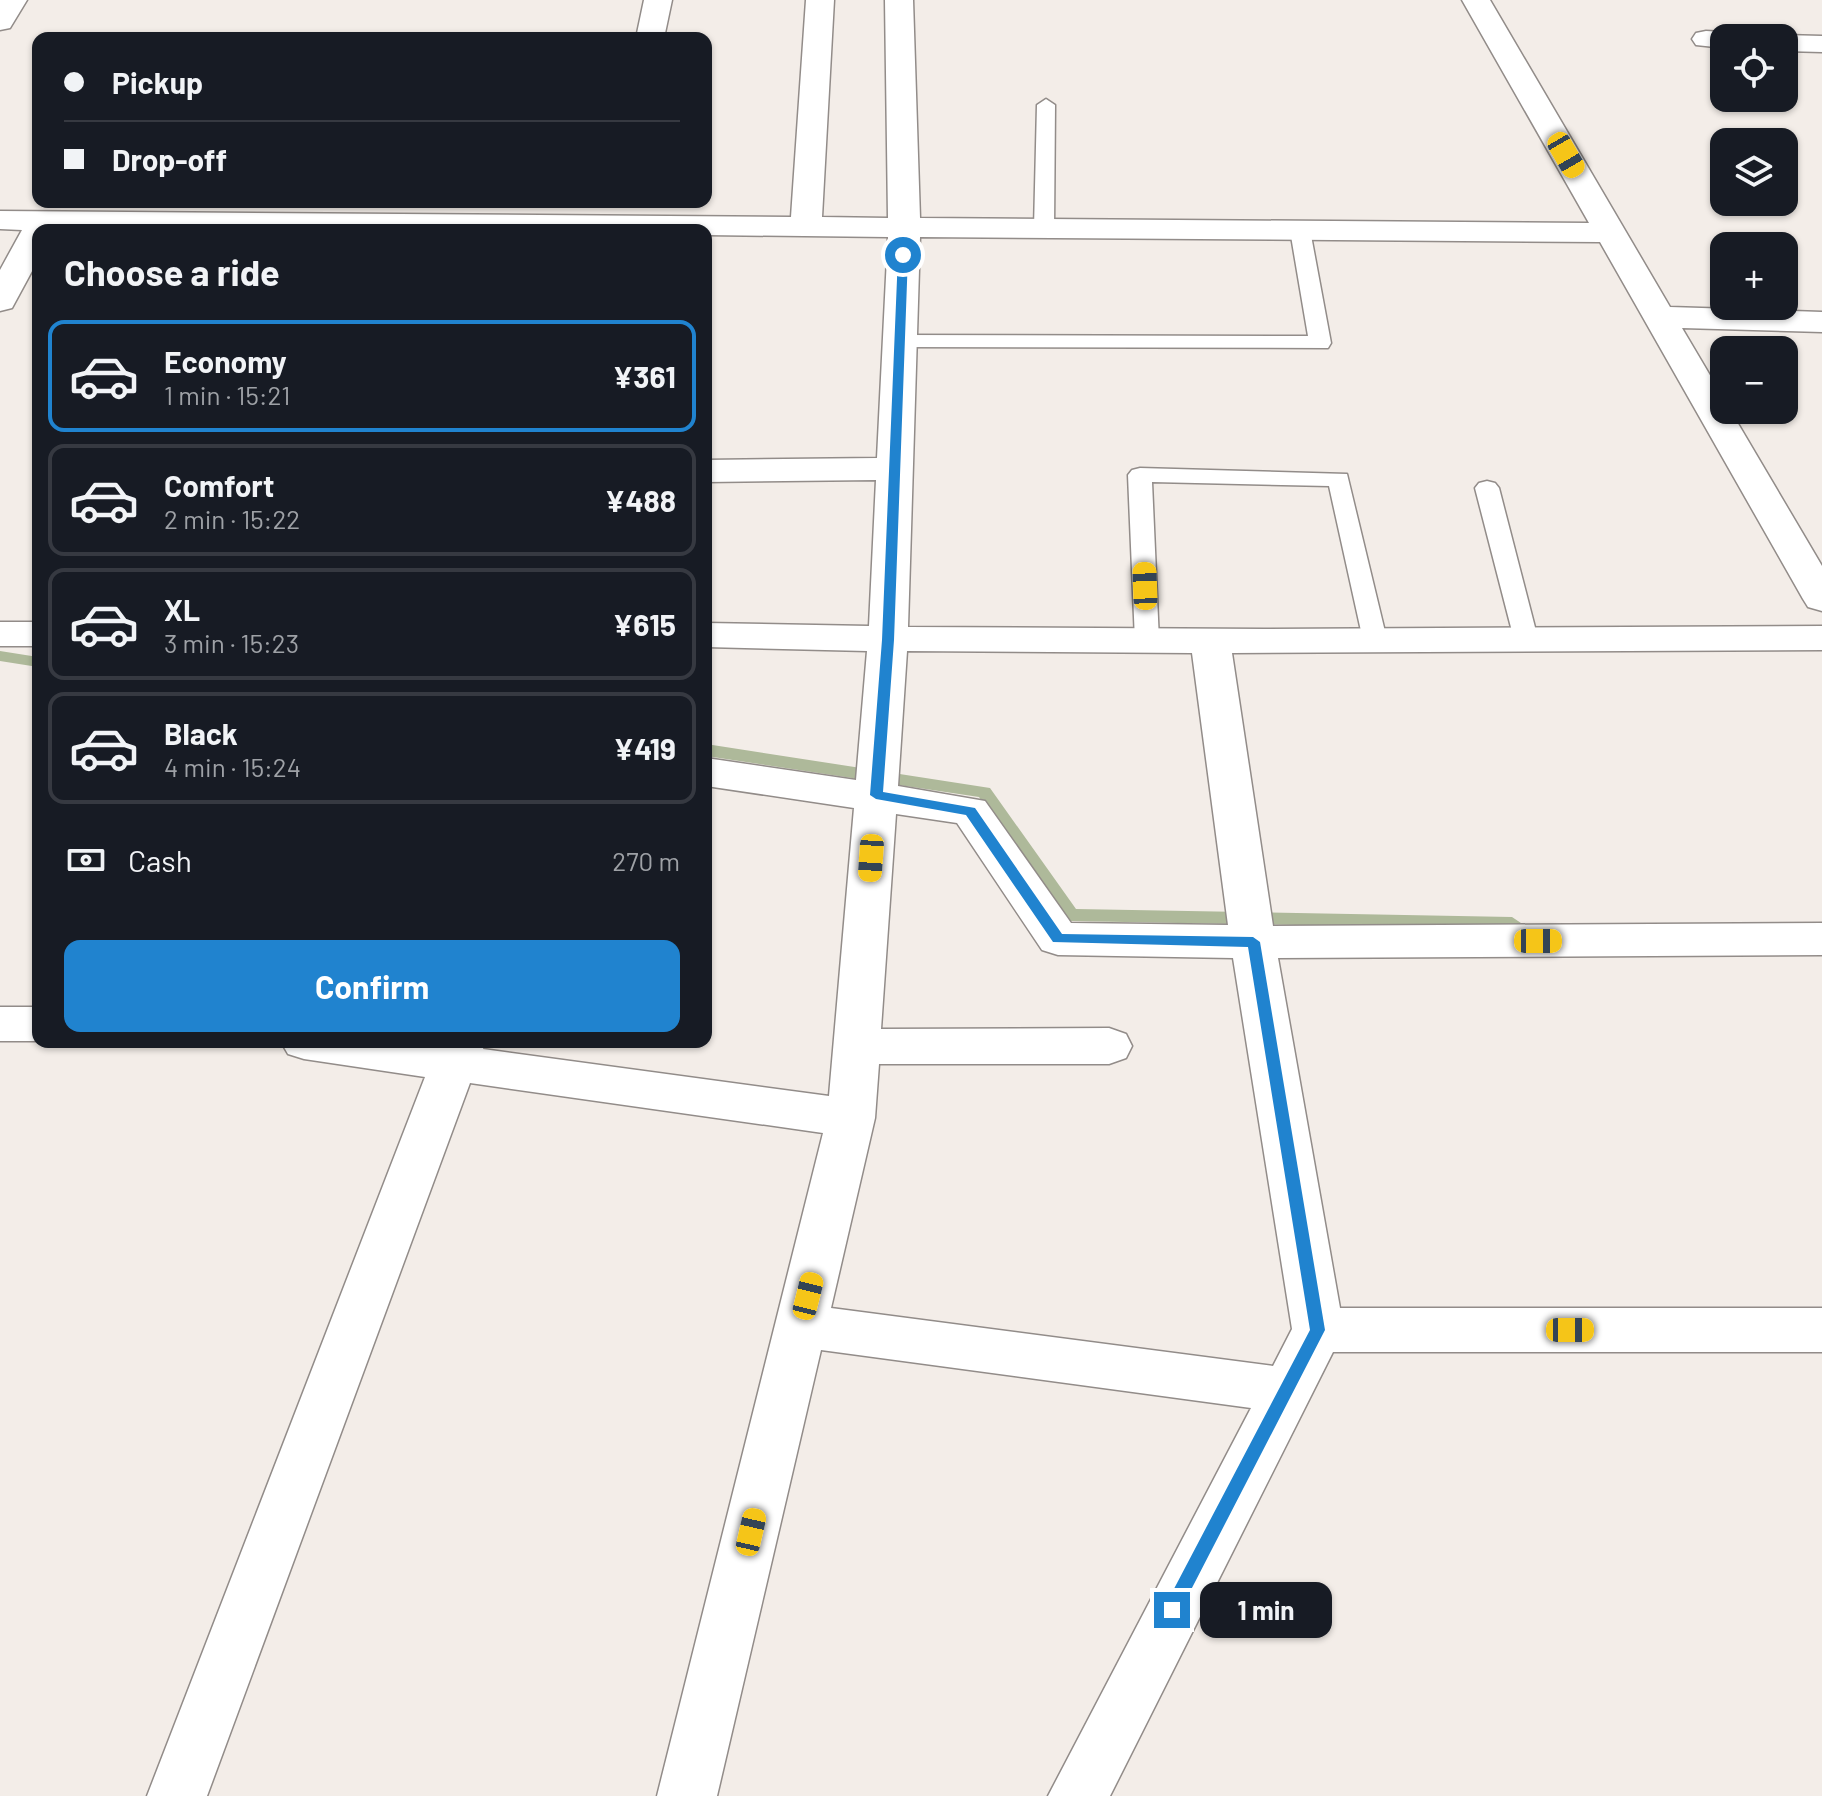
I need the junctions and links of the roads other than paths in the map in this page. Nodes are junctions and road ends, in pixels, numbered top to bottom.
1 (13, 0) edge
2 (658, 0) edge
3 (820, 0) edge
4 (899, 0) edge
5 (1476, 0) edge
6 (0, 22) edge
7 (651, 32) edge
8 (1798, 43) edge
9 (1822, 44) edge
10 (1046, 105) dead end
11 (414, 212) edge
12 (0, 220) edge
13 (43, 220) junction
14 (41, 224) edge
15 (157, 224) edge
16 (243, 224) edge
17 (442, 224) edge
18 (806, 226) junction
19 (904, 227) junction
20 (1044, 228) junction
21 (1300, 230) junction
22 (1612, 233) junction
23 (712, 238) edge
24 (32, 241) edge
25 (0, 301) edge
26 (1662, 317) junction
27 (1822, 322) edge
28 (900, 341) junction
29 (895, 469) junction
30 (712, 471) edge
31 (1487, 488) dead end
32 (1822, 599) edge
33 (0, 634) edge
34 (32, 634) edge
35 (712, 635) edge
36 (1822, 638) edge
37 (1526, 639) junction
38 (888, 640) junction
39 (1375, 640) junction
40 (1147, 641) junction
41 (1210, 641) junction
42 (712, 773) edge
43 (876, 795) junction
44 (1822, 939) edge
45 (1253, 942) junction
46 (0, 1024) edge
47 (32, 1024) edge
48 (1109, 1046) dead end
49 (857, 1047) junction
50 (398, 1048) edge
51 (460, 1052) edge
52 (851, 1118) junction
53 (800, 1326) junction
54 (1318, 1330) junction
55 (1822, 1330) edge
56 (1287, 1390) junction
57 (177, 1796) edge
58 (687, 1796) edge
59 (1078, 1796) edge

1 - 6 street
2 - 7 street
3 - 18 street
4 - 19 street
5 - 22 street
8 - 9 street
10 - 20 lane
11 - 16 street
11 - 17 street
12 - 13 street
13 - 14 street
13 - 15 street
18 - 19 street
18 - 23 street
19 - 20 street
19 - 28 street
20 - 21 street
21 - 22 street
21 - 28 lane
22 - 26 street
24 - 25 street
26 - 27 street
26 - 32 street
28 - 29 street
29 - 30 street
29 - 38 street
31 - 37 lane
33 - 34 street
35 - 38 street
36 - 37 street
37 - 39 street
38 - 40 street
38 - 43 street
39 - 40 lane
39 - 41 street
40 - 41 street
41 - 45 street
42 - 43 street
43 - 45 street
43 - 49 street
44 - 45 street
45 - 54 street
46 - 47 street
48 - 49 street
49 - 52 street
50 - 51 street
51 - 52 street
51 - 57 street
52 - 53 street
53 - 56 street
53 - 58 street
54 - 55 street
54 - 56 street
56 - 59 street

